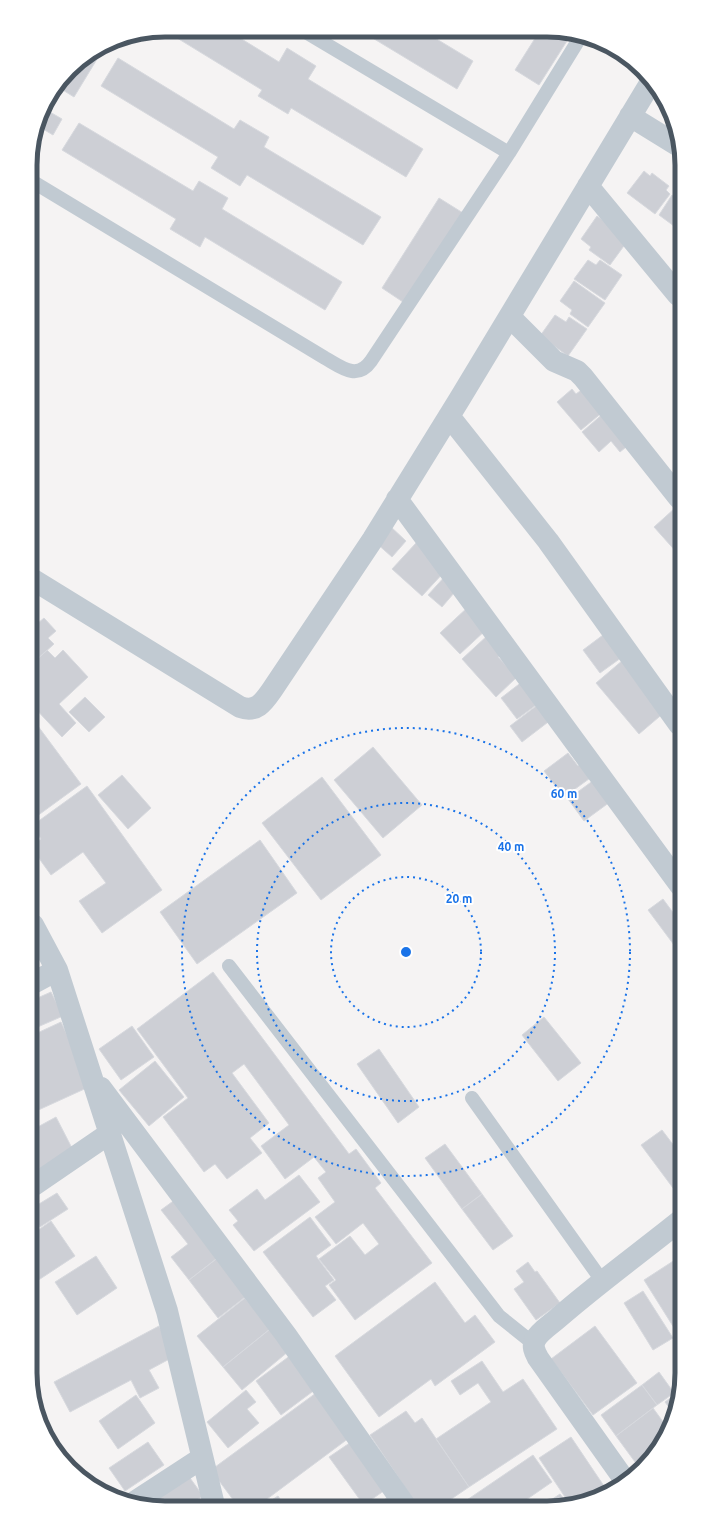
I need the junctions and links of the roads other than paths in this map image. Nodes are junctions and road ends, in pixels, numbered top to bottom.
1 (314, 37) edge
2 (578, 41) edge
3 (648, 86) edge
4 (630, 116) junction
5 (673, 143) edge
6 (509, 153) junction
7 (37, 184) edge
8 (588, 186) junction
9 (675, 291) edge
10 (510, 317) junction
11 (449, 416) junction
12 (675, 493) edge
13 (397, 500) junction
14 (37, 582) edge
15 (675, 718) edge
16 (675, 879) edge
17 (37, 932) edge
18 (229, 966) dead end
19 (57, 970) junction
20 (37, 981) edge
21 (90, 1073) junction
22 (472, 1098) dead end
23 (110, 1133) junction
24 (37, 1183) edge
25 (675, 1225) edge
26 (603, 1282) junction
27 (534, 1344) junction
28 (202, 1458) junction
29 (622, 1476) edge
30 (139, 1499) edge
31 (213, 1501) edge
32 (402, 1501) edge

1 - 6 lane
2 - 6 lane
3 - 4 street
4 - 5 street
4 - 8 street
6 - 7 lane
8 - 9 street
8 - 10 street
10 - 11 street
10 - 12 street
11 - 13 street
11 - 15 street
13 - 14 street
13 - 16 street
17 - 19 street
18 - 27 lane
19 - 20 street
19 - 21 street
21 - 23 street
21 - 32 street
22 - 26 lane
23 - 24 street
23 - 28 street
25 - 26 street
26 - 27 street
27 - 29 street
28 - 30 street
28 - 31 street

